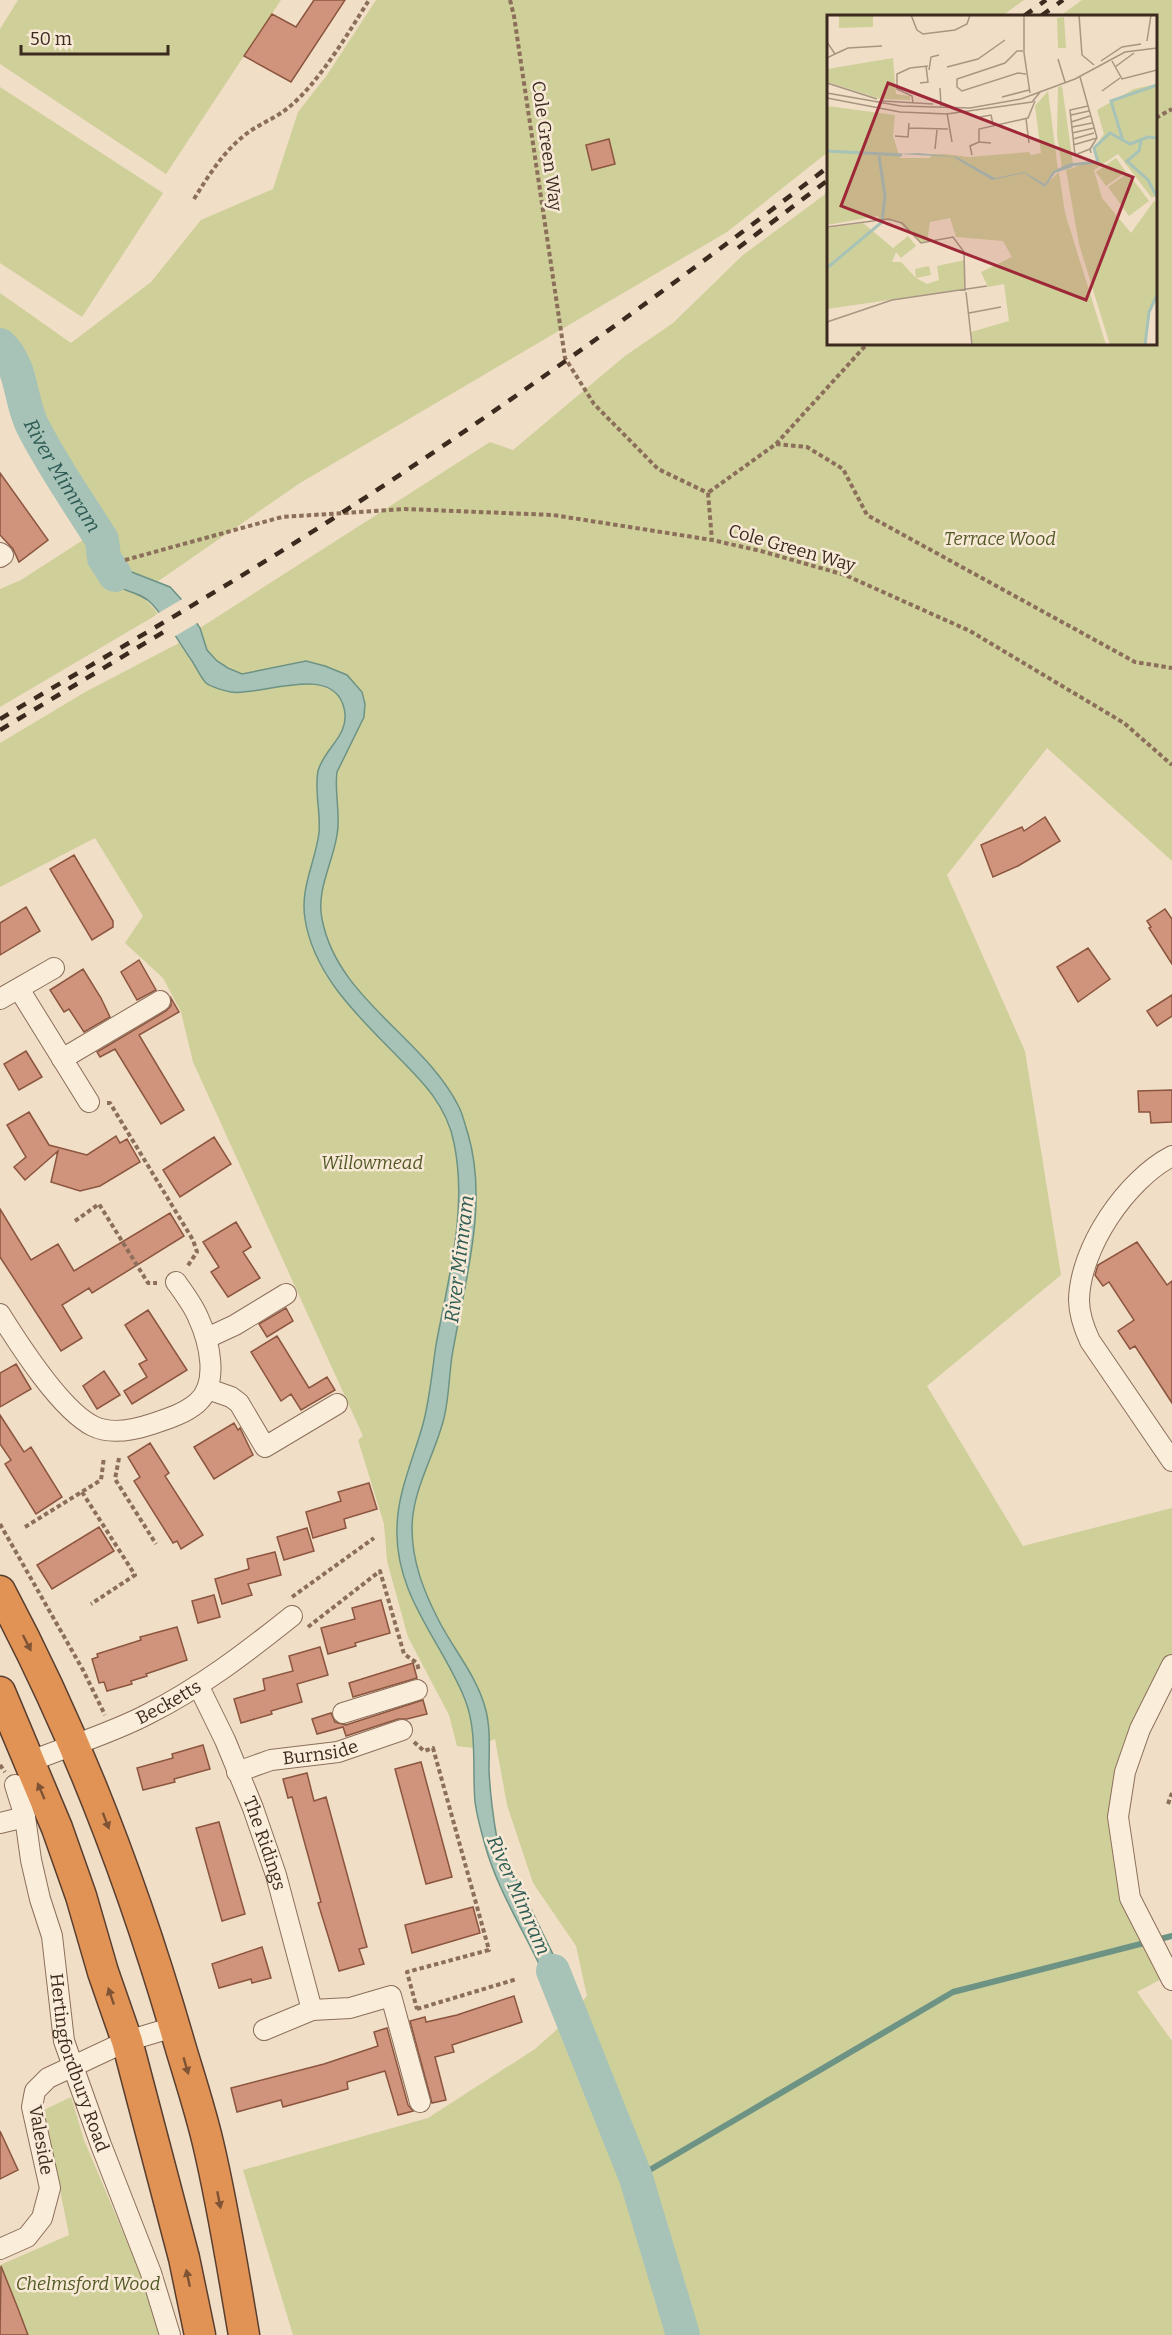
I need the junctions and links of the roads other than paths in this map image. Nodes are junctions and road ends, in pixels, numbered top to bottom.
1 (0, 553) edge
2 (0, 557) edge
3 (54, 968) dead end
4 (19, 989) junction
5 (0, 999) edge
6 (160, 1001) dead end
7 (62, 1059) junction
8 (89, 1102) road end
9 (1172, 1156) edge
10 (177, 1282) road end
11 (286, 1294) dead end
12 (3, 1327) edge
13 (207, 1338) junction
14 (208, 1389) junction
15 (337, 1404) dead end
16 (1172, 1461) edge
17 (0, 1591) edge
18 (292, 1616) road end
19 (1172, 1665) edge
20 (198, 1685) junction
21 (417, 1690) road end
22 (0, 1692) edge
23 (383, 1701) junction
24 (343, 1713) dead end
25 (74, 1743) junction
26 (237, 1772) junction
27 (22, 1773) junction
28 (25, 1817) junction
29 (0, 1823) edge
30 (1172, 1980) edge
31 (312, 2010) junction
32 (174, 2027) junction
33 (264, 2030) dead end
34 (127, 2041) junction
35 (72, 2067) junction
36 (420, 2102) dead end
37 (0, 2248) edge
38 (170, 2335) edge
39 (200, 2335) edge
40 (244, 2335) edge

1 - 2 street
3 - 4 street
4 - 5 street
4 - 7 street
6 - 7 street
7 - 8 street
9 - 16 street
10 - 13 street
11 - 13 street
12 - 14 street
13 - 14 street
14 - 15 street
17 -> 25 highway
18 - 20 street, Becketts
19 - 30 street
20 - 25 street, Becketts
20 - 26 street, The Ridings
21 - 23 street
22 - 27 highway
23 - 24 street
23 - 26 street, Burnside
25 - 27 street, Becketts
25 -> 32 highway
26 - 31 street, The Ridings
27 - 28 street, Hertingfordbury Road
34 -> 27 highway
28 - 29 street
28 - 35 street, Hertingfordbury Road
31 - 33 street
31 - 36 street
32 - 34 street, Valeside
32 -> 40 highway
34 - 35 street, Valeside
39 -> 34 highway
35 - 37 street, Valeside
35 - 38 street, Hertingfordbury Road

